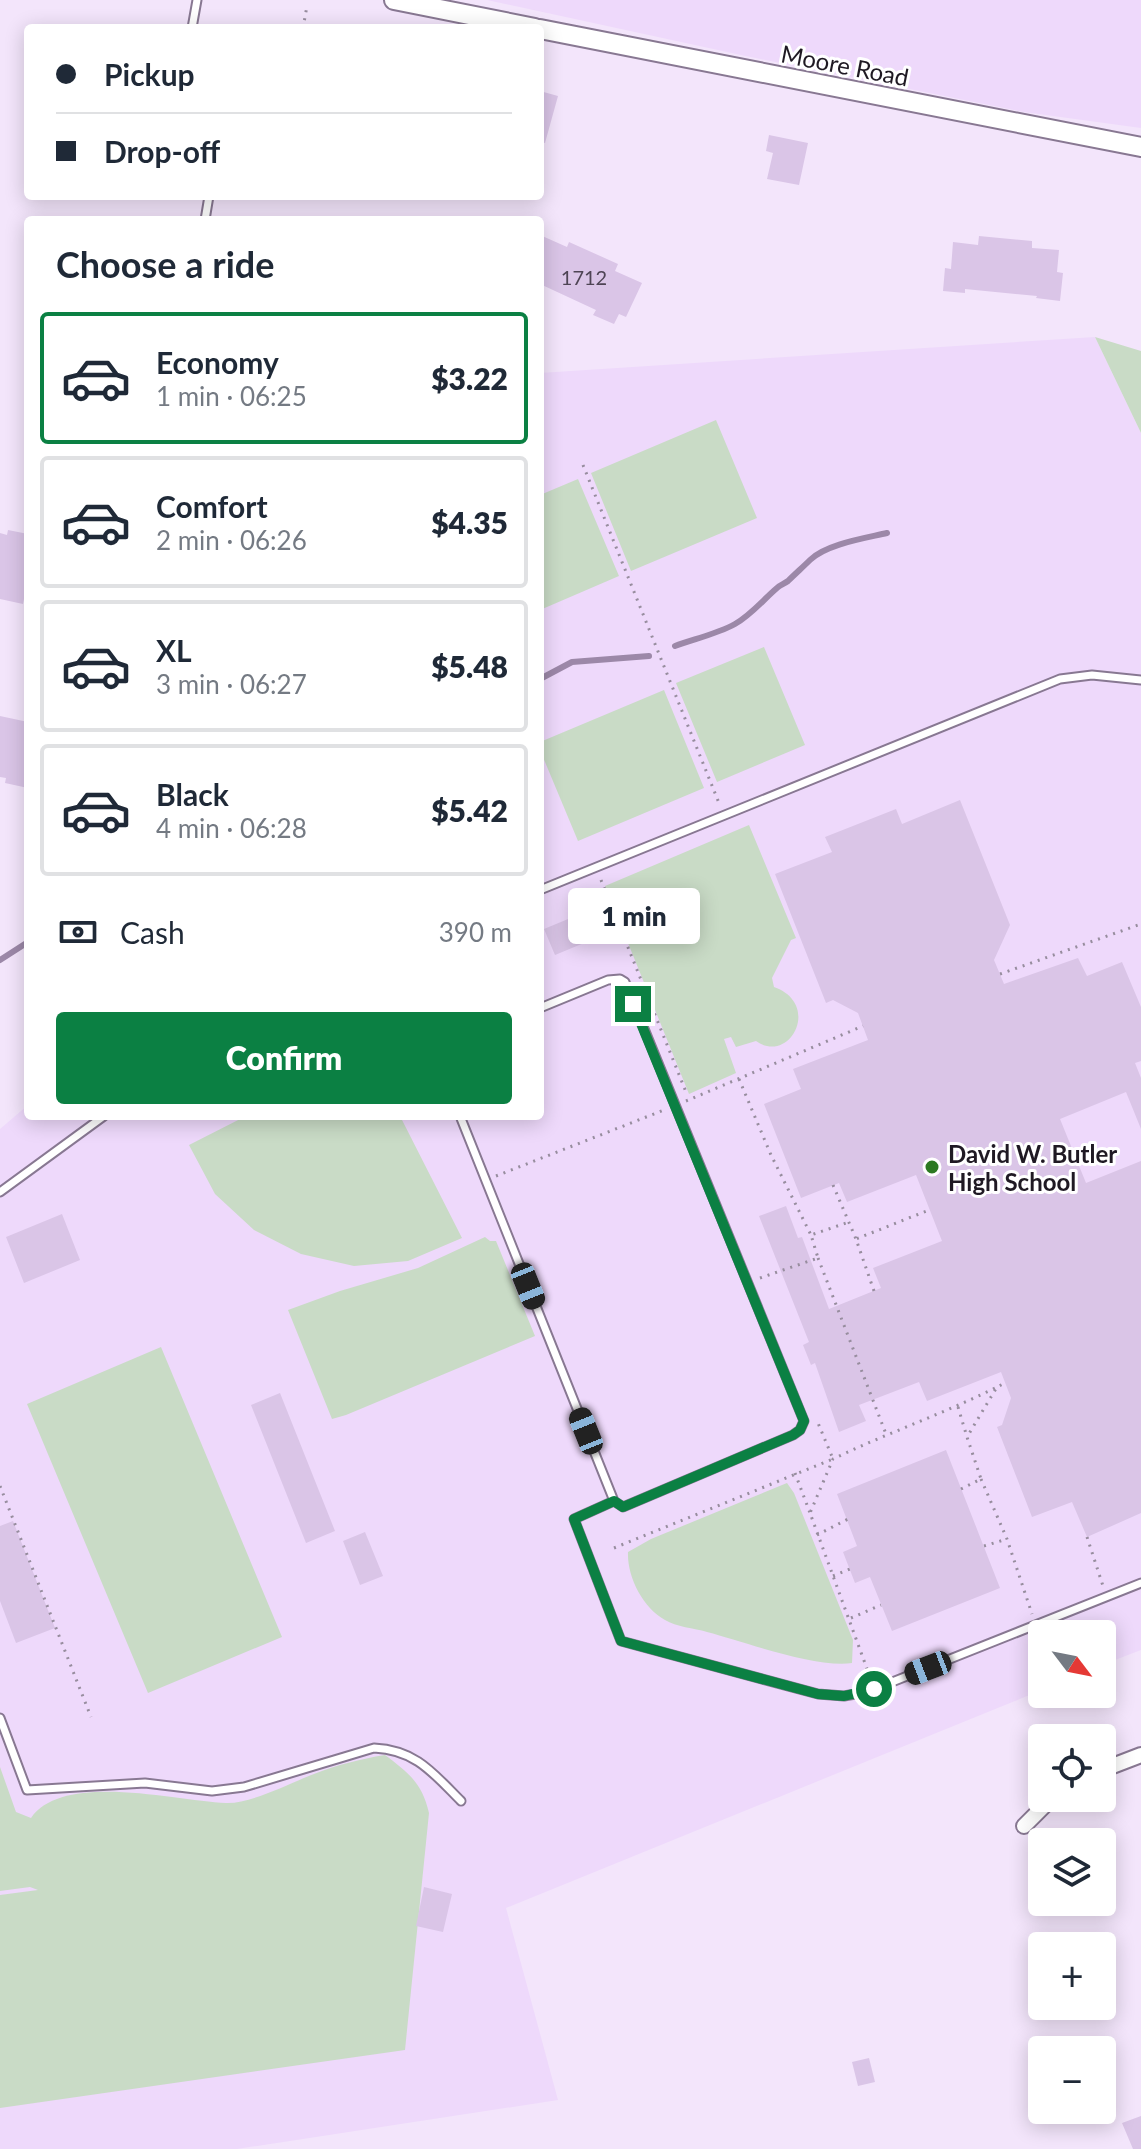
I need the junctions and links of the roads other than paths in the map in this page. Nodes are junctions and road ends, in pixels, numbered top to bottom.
1 (197, 0) edge
2 (394, 0) edge
3 (193, 24) edge
4 (517, 24) edge
5 (544, 29) edge
6 (1141, 147) edge
7 (1141, 680) edge
8 (544, 888) edge
9 (544, 1006) edge
10 (99, 1120) edge
11 (462, 1120) edge
12 (0, 1192) edge
13 (614, 1501) junction
14 (1141, 1583) edge
15 (0, 1718) edge
16 (1141, 1755) edge
17 (1116, 1765) edge
18 (461, 1801) dead end
19 (1038, 1812) edge
20 (1024, 1826) dead end

1 - 3 lane
2 - 4 street, Moore Road
5 - 6 street, Moore Road
7 - 8 lane
9 - 13 lane
10 - 12 lane
11 - 13 lane
13 - 14 lane
15 - 18 lane
16 - 17 street
19 - 20 street

